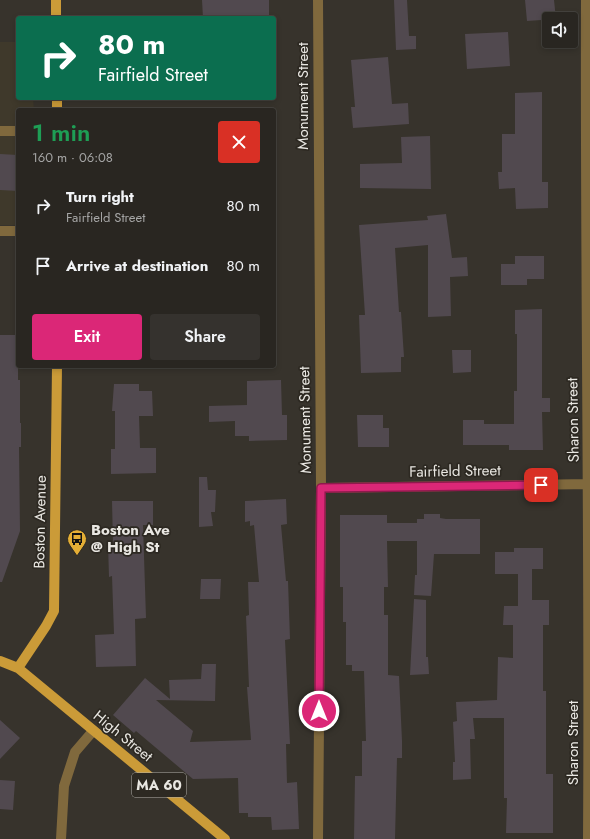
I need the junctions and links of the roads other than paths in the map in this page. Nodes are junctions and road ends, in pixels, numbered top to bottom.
1 (56, 0) edge
2 (318, 0) edge
3 (586, 0) edge
4 (56, 16) edge
5 (0, 131) edge
6 (16, 131) edge
7 (0, 231) edge
8 (16, 231) edge
9 (57, 368) edge
10 (589, 484) edge
11 (321, 488) junction
12 (0, 661) edge
13 (18, 668) junction
14 (93, 731) junction
15 (61, 839) edge
16 (225, 839) edge
17 (318, 839) edge
18 (588, 839) edge

1 - 4 main road
2 - 11 street, Monument Street
3 - 10 street, Sharon Street
5 - 6 street
7 - 8 street
9 - 13 main road, Boston Avenue
10 - 11 street, Fairfield Street
10 - 18 street, Sharon Street
11 - 17 street, Monument Street
12 - 13 main road, High Street / MA 60
13 - 14 main road, High Street / MA 60
14 - 15 street
14 - 16 main road, High Street / MA 60

